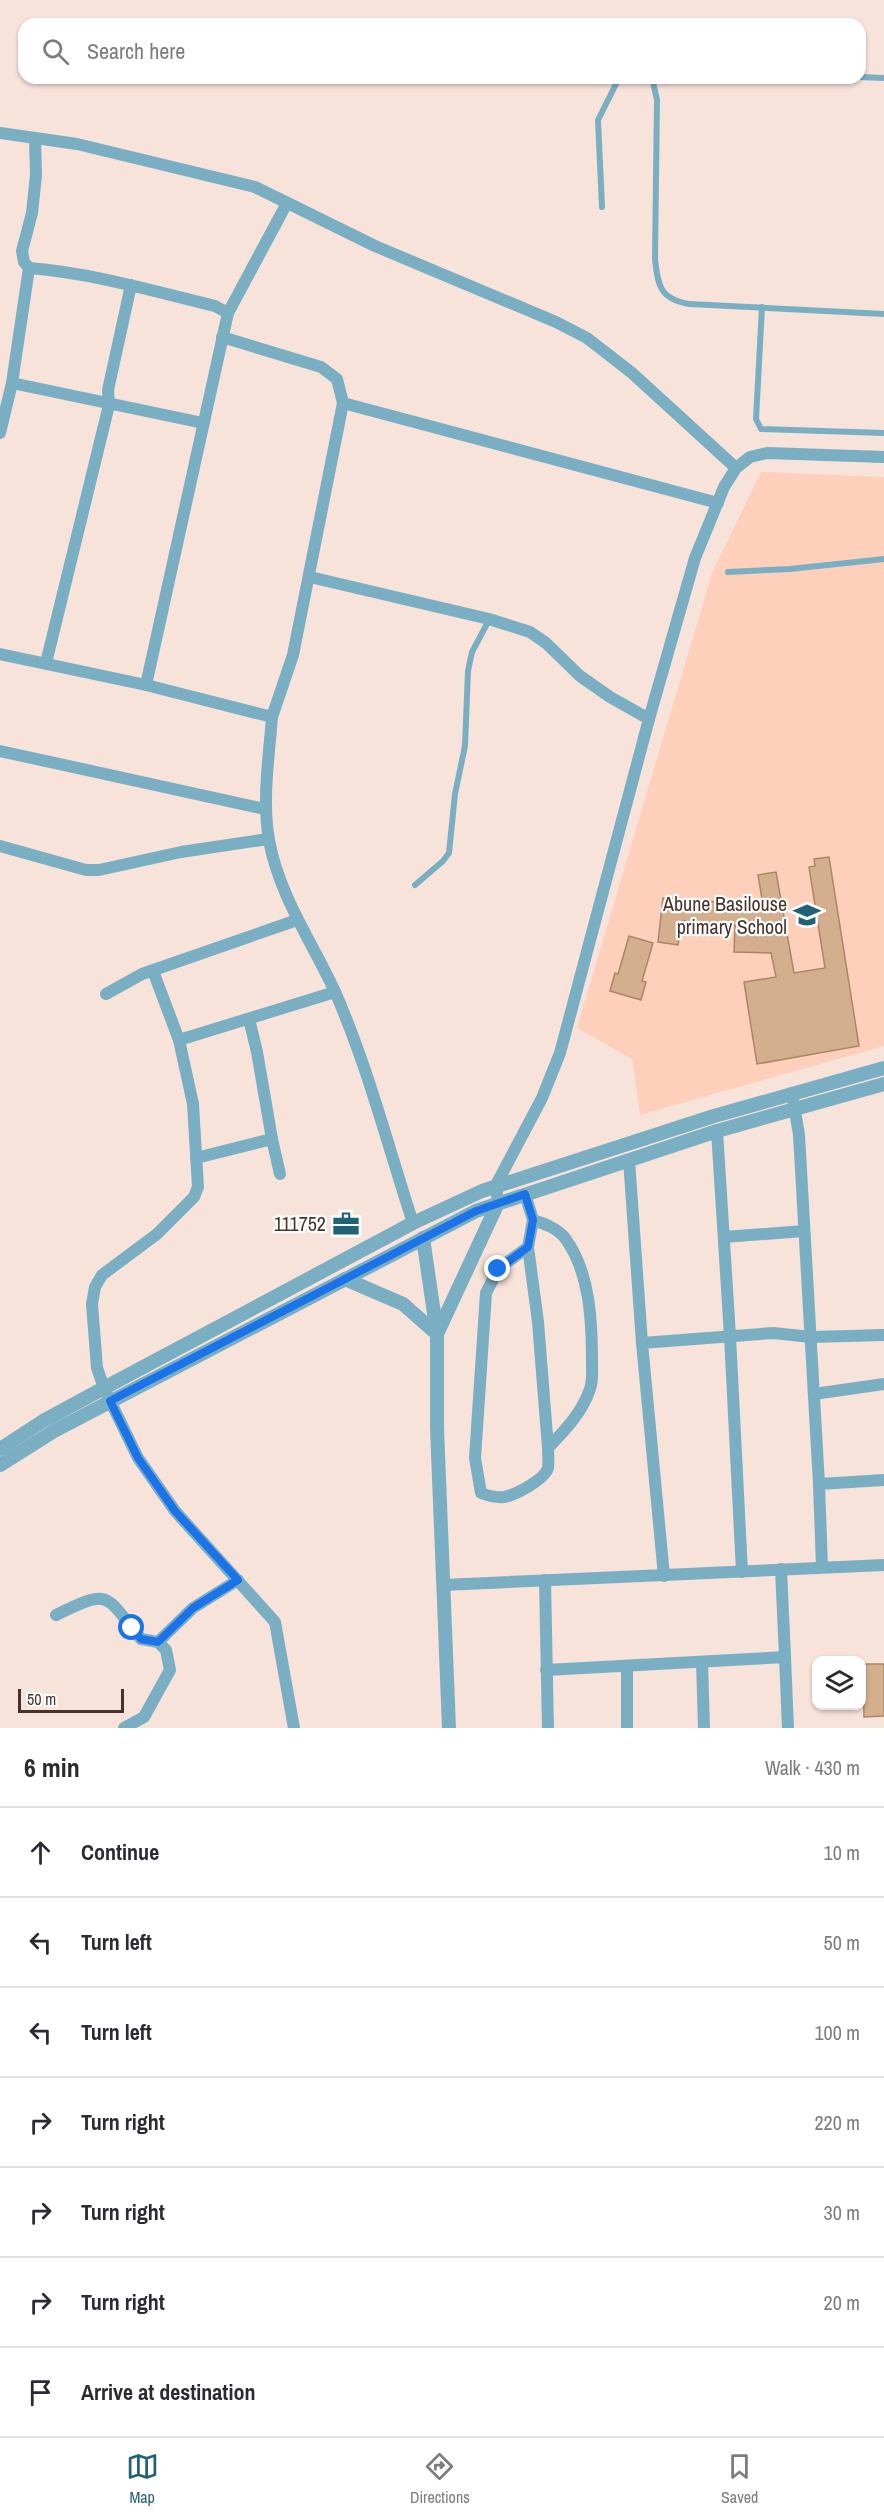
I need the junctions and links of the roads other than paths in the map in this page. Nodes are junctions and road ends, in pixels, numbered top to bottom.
1 (866, 77) edge
2 (884, 78) edge
3 (616, 84) edge
4 (653, 84) edge
5 (0, 133) edge
6 (35, 138) junction
7 (287, 203) junction
8 (602, 207) dead end
9 (29, 268) junction
10 (131, 285) junction
11 (762, 307) junction
12 (228, 313) junction
13 (884, 314) edge
14 (222, 337) junction
15 (12, 383) junction
16 (343, 403) junction
17 (109, 405) junction
18 (203, 423) junction
19 (0, 433) edge
20 (884, 433) edge
21 (884, 457) edge
22 (736, 468) junction
23 (718, 503) junction
24 (884, 559) edge
25 (728, 572) dead end
26 (310, 577) junction
27 (489, 619) junction
28 (0, 654) edge
29 (46, 663) junction
30 (146, 685) junction
31 (272, 717) junction
32 (649, 719) junction
33 (0, 751) edge
34 (265, 808) junction
35 (268, 839) junction
36 (0, 846) edge
37 (415, 885) dead end
38 (297, 920) junction
39 (153, 971) junction
40 (335, 992) junction
41 (106, 994) dead end
42 (249, 1019) junction
43 (179, 1040) junction
44 (884, 1068) edge
45 (884, 1084) edge
46 (792, 1093) junction
47 (795, 1109) junction
48 (717, 1131) junction
49 (272, 1139) junction
50 (196, 1158) junction
51 (629, 1160) junction
52 (280, 1174) dead end
53 (496, 1185) junction
54 (525, 1194) junction
55 (498, 1203) junction
56 (533, 1220) junction
57 (413, 1223) junction
58 (804, 1231) junction
59 (724, 1237) junction
60 (423, 1238) junction
61 (528, 1247) junction
62 (345, 1279) junction
63 (436, 1334) junction
64 (884, 1335) edge
65 (730, 1336) junction
66 (811, 1337) junction
67 (642, 1343) junction
68 (884, 1384) edge
69 (104, 1388) junction
70 (814, 1394) junction
71 (110, 1401) junction
72 (548, 1448) junction
73 (0, 1449) edge
74 (0, 1466) edge
75 (884, 1480) edge
76 (819, 1484) junction
77 (884, 1565) edge
78 (822, 1567) junction
79 (781, 1569) junction
80 (742, 1572) junction
81 (664, 1576) junction
82 (238, 1580) junction
83 (545, 1580) junction
84 (443, 1585) junction
85 (56, 1615) dead end
86 (158, 1642) junction
87 (785, 1657) junction
88 (702, 1662) junction
89 (627, 1666) junction
90 (546, 1670) junction
91 (124, 1728) edge
92 (294, 1728) edge
93 (448, 1728) edge
94 (548, 1728) edge
95 (627, 1728) edge
96 (705, 1728) edge
97 (788, 1728) edge

1 - 2 lane
3 - 8 lane
4 - 11 lane
5 - 6 street
6 - 7 street
6 - 9 street
7 - 12 street
7 - 22 street
9 - 10 street
9 - 15 street
10 - 12 street
10 - 17 street
11 - 13 lane
11 - 20 lane
12 - 14 street
14 - 16 street
14 - 18 street
15 - 17 street
15 - 19 street
16 - 23 street
16 - 26 street
17 - 18 street
17 - 29 street
18 - 30 street
21 - 22 street
22 - 23 street
23 - 32 street
24 - 25 lane
26 - 27 street
26 - 31 street
27 - 32 street
27 - 37 lane
28 - 29 street
29 - 30 street
30 - 31 street
31 - 34 street
32 - 53 street
33 - 34 street
34 - 35 street
35 - 36 street
35 - 38 street
38 - 39 street
38 - 40 street
39 - 41 street
39 - 43 street
40 - 42 street
40 - 57 street
42 - 43 street
42 - 49 street
43 - 50 street
44 - 46 street
45 - 47 street
46 - 47 street
46 - 53 street
47 - 48 street
47 - 58 street
48 - 51 street
48 - 59 street
49 - 50 street
49 - 52 street
50 - 69 street
51 - 54 street
51 - 67 street
53 - 55 street
53 - 57 street
54 - 55 street
54 - 56 street
55 - 60 street
55 - 63 street
56 - 61 street
56 - 72 street
57 - 69 street
58 - 59 street
58 - 66 street
59 - 65 street
60 - 62 street
60 - 63 street
61 - 72 street
61 - 72 street
62 - 63 street
62 - 71 street
63 - 84 street
64 - 66 street
65 - 66 street
65 - 67 street
65 - 80 street
66 - 70 street
67 - 81 street
68 - 70 street
69 - 71 street
69 - 73 street
70 - 76 street
71 - 74 street
71 - 82 street
75 - 76 street
76 - 78 street
77 - 78 street
78 - 79 street
79 - 80 street
79 - 87 street
80 - 81 street
81 - 83 street
82 - 86 street
82 - 92 street
83 - 84 street
83 - 90 street
84 - 93 street
85 - 86 street
86 - 91 street
87 - 88 street
87 - 97 street
88 - 89 street
88 - 96 street
89 - 90 street
89 - 95 street
90 - 94 street

